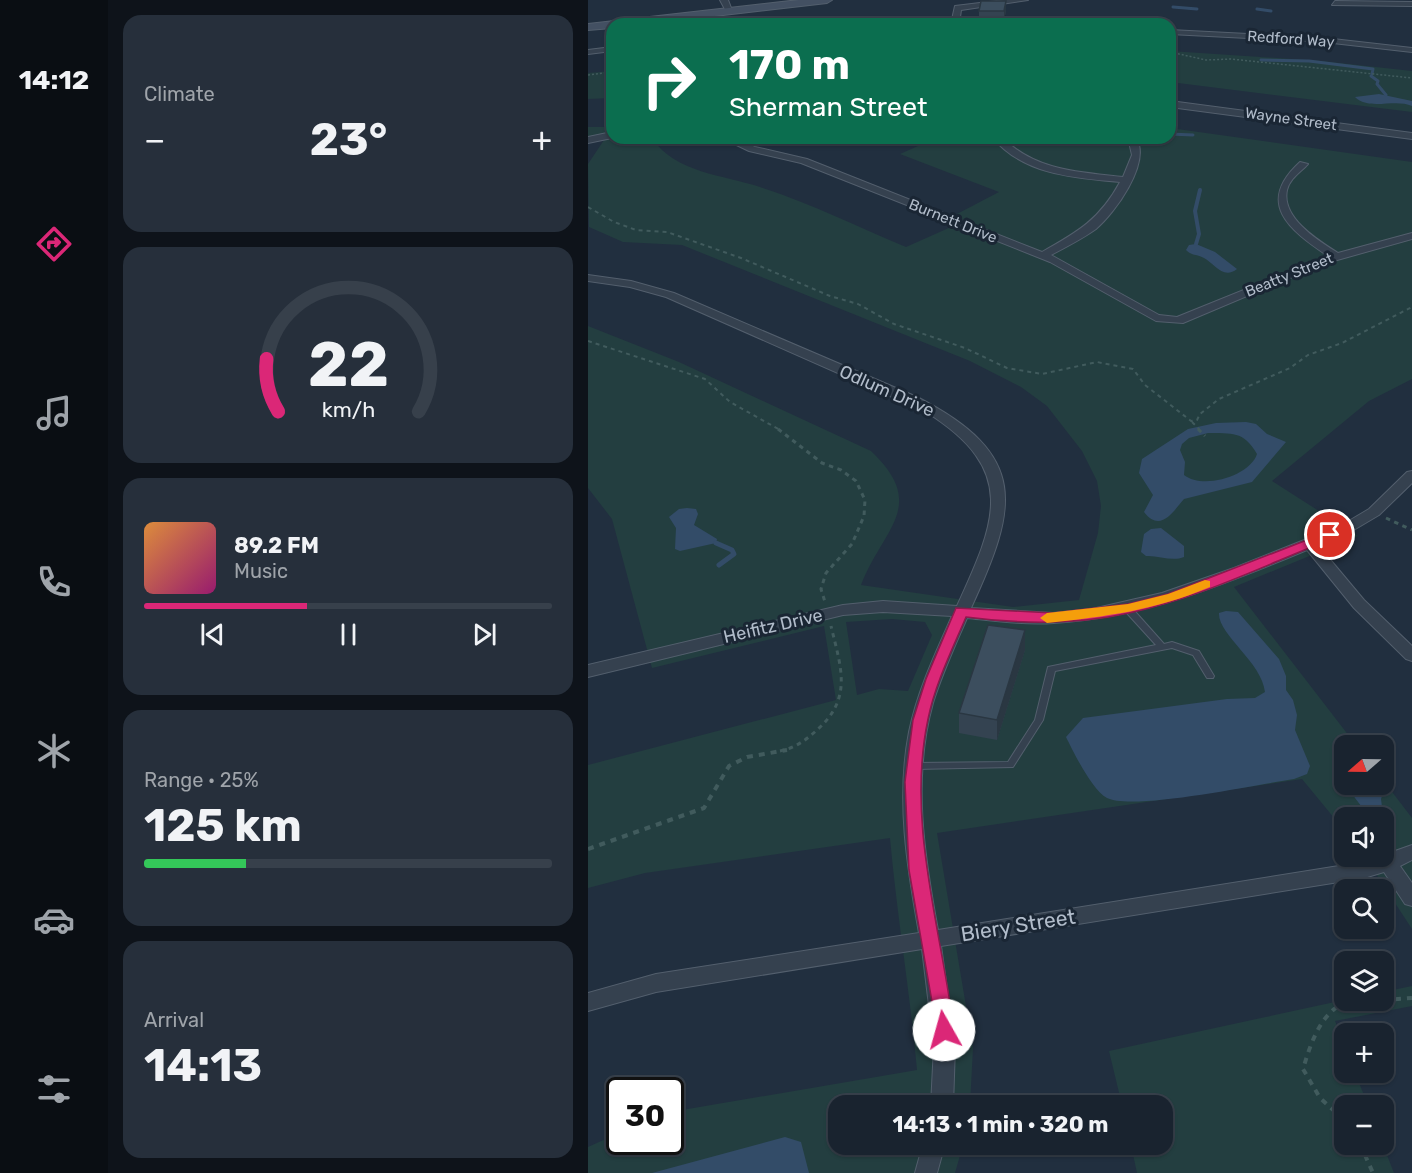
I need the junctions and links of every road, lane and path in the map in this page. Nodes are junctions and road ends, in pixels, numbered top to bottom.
1 (724, 0) edge
2 (827, 0) edge
3 (1024, 0) edge
4 (1335, 3) dead end
5 (1412, 4) edge
6 (730, 11) junction
7 (670, 18) edge
8 (956, 18) edge
9 (606, 26) edge
10 (588, 27) edge
11 (1176, 32) edge
12 (606, 50) edge
13 (1412, 50) edge
14 (588, 52) edge
15 (1176, 53) edge
16 (606, 73) edge
17 (588, 75) edge
18 (1412, 78) edge
19 (1176, 105) edge
20 (588, 131) edge
21 (606, 132) edge
22 (606, 135) edge
23 (1412, 136) edge
24 (588, 140) edge
25 (741, 144) edge
26 (1004, 144) edge
27 (1134, 144) edge
28 (1303, 164) dead end
29 (1126, 180) junction
30 (588, 207) edge
31 (1412, 236) edge
32 (1042, 256) junction
33 (1335, 257) junction
34 (588, 278) edge
35 (1412, 307) edge
36 (1170, 321) joint
37 (588, 341) edge
38 (1193, 423) junction
39 (1205, 436) dead end
40 (1412, 476) edge
41 (1374, 512) junction
42 (1412, 530) edge
43 (1308, 542) junction
44 (1128, 609) junction
45 (961, 612) junction
46 (827, 613) junction
47 (1162, 647) junction
48 (1412, 655) edge
49 (588, 671) edge
50 (1210, 676) dead end
51 (914, 766) junction
52 (588, 849) edge
53 (1412, 852) edge
54 (1394, 860) edge
55 (1374, 867) edge
56 (1391, 867) edge
57 (1412, 898) edge
58 (932, 939) junction
59 (1412, 998) edge
60 (1394, 999) edge
61 (588, 1002) edge
62 (1335, 1011) edge
63 (944, 1095) edge
64 (1334, 1111) edge
65 (931, 1155) edge
66 (1365, 1155) edge
67 (926, 1173) edge
68 (1373, 1173) edge

1 - 6 street
2 - 6 main road
3 - 8 street
4 - 5 street
6 - 7 main road
9 - 10 main road
11 - 13 street, Redford Way
12 - 14 street
15 - 18 path
16 - 17 path
19 - 23 street, Wayne Street
20 - 21 street
22 - 24 street
25 - 32 street, Burnett Drive
26 - 29 street
27 - 29 street
28 - 33 street
29 - 32 street
30 - 38 path
31 - 33 street, Beatty Street
32 - 36 street, Burnett Drive
33 - 36 street, Beatty Street
34 - 45 street, Odlum Drive
35 - 38 path
37 - 46 path
38 - 39 path
40 - 41 street, Heifitz Drive
41 - 42 path
41 - 43 street, Heifitz Drive
43 - 44 street, Heifitz Drive
43 - 48 street
44 - 45 street, Heifitz Drive
44 - 47 lane
45 - 46 street, Heifitz Drive
45 - 51 street, Odlum Drive
46 - 49 street, Heifitz Drive
46 - 52 path
47 - 50 lane
47 - 51 lane
51 - 58 street, Odlum Drive
53 - 54 street, Biery Street
55 - 58 street, Biery Street
56 - 57 street
58 - 61 street, Biery Street
58 - 63 street, Odlum Drive
59 - 60 path
62 - 64 path
65 - 67 street
66 - 68 path

